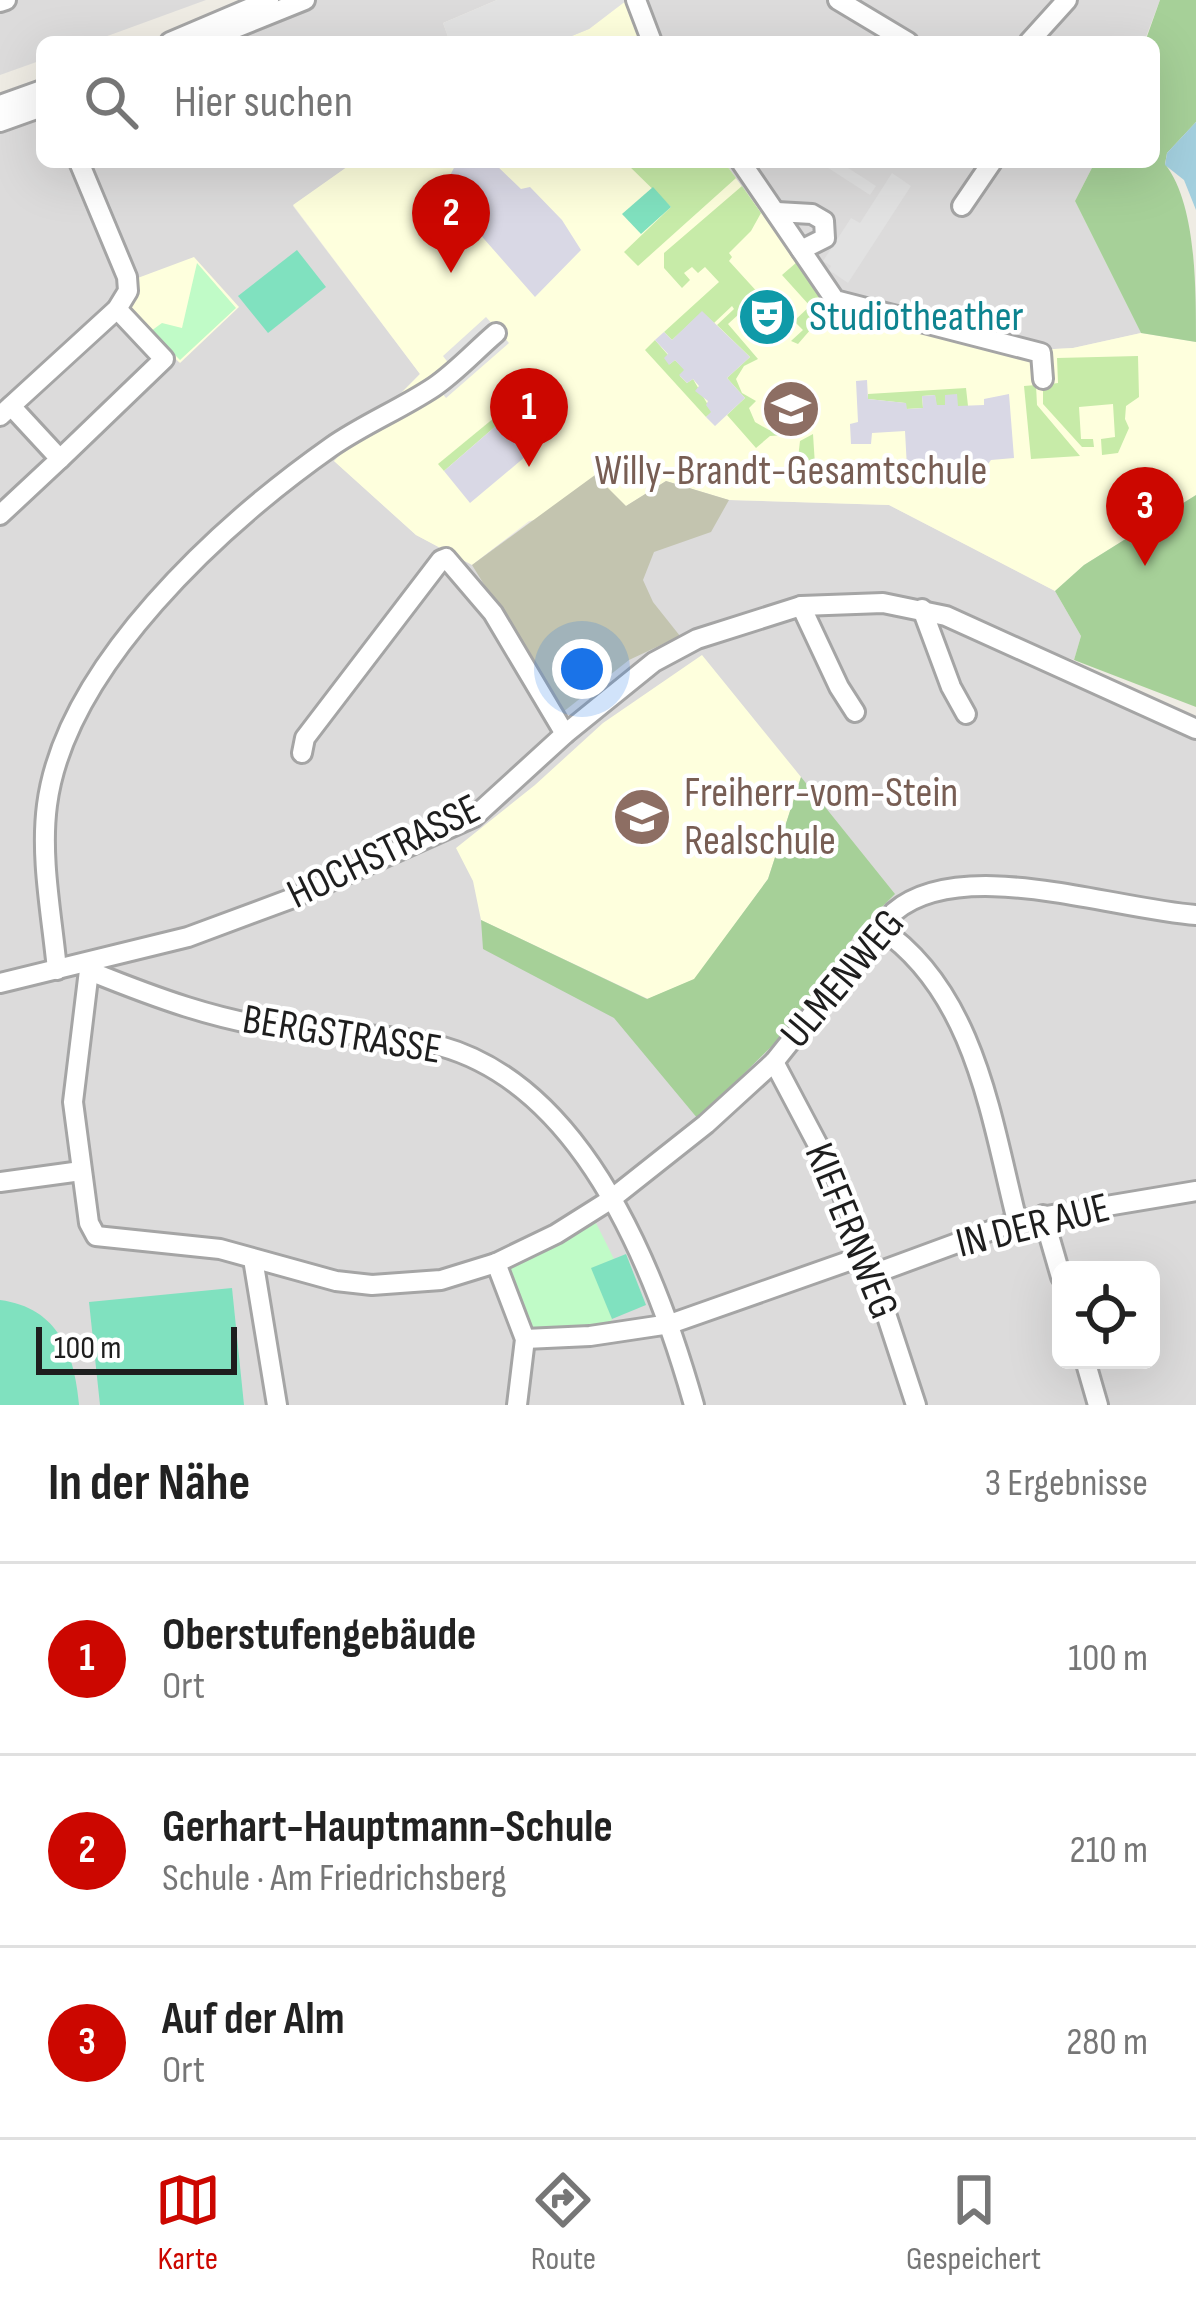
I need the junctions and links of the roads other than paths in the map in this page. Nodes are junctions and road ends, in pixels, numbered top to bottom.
1 (269, 0) edge
2 (305, 0) edge
3 (636, 0) edge
4 (838, 0) edge
5 (1067, 0) edge
6 (184, 36) edge
7 (217, 36) edge
8 (650, 36) edge
9 (898, 36) edge
10 (1034, 36) edge
11 (36, 92) edge
12 (0, 105) edge
13 (36, 109) edge
14 (0, 122) edge
15 (82, 168) edge
16 (745, 168) edge
17 (988, 168) edge
18 (962, 206) dead end
19 (777, 212) junction
20 (801, 250) junction
21 (117, 309) junction
22 (496, 333) dead end
23 (1043, 379) dead end
24 (5, 411) edge
25 (60, 459) junction
26 (0, 515) edge
27 (801, 605) junction
28 (922, 609) junction
29 (856, 712) dead end
30 (966, 714) dead end
31 (1196, 729) edge
32 (565, 734) junction
33 (302, 753) dead end
34 (1196, 915) edge
35 (880, 928) junction
36 (91, 967) junction
37 (57, 970) junction
38 (0, 983) edge
39 (774, 1062) junction
40 (81, 1171) junction
41 (0, 1183) edge
42 (1195, 1193) edge
43 (610, 1200) junction
44 (1043, 1215) junction
45 (1017, 1221) junction
46 (866, 1255) junction
47 (253, 1259) junction
48 (1056, 1261) edge
49 (496, 1264) junction
50 (873, 1274) junction
51 (670, 1324) junction
52 (525, 1339) junction
53 (1088, 1369) edge
54 (277, 1405) edge
55 (517, 1405) edge
56 (694, 1405) edge
57 (916, 1405) edge
58 (1099, 1405) edge

1 - 6 street
2 - 7 street
3 - 8 street
4 - 9 street
5 - 10 street
11 - 12 street
13 - 14 street
15 - 21 street
16 - 19 street
17 - 18 street
19 - 20 street
19 - 20 street
20 - 23 street
21 - 24 street
21 - 25 street
22 - 37 street
24 - 25 street
25 - 26 street
27 - 28 street, HOCHSTRASSE
27 - 29 street
27 - 32 street, HOCHSTRASSE
28 - 30 street
28 - 31 street, HOCHSTRASSE
32 - 33 street
32 - 36 street, HOCHSTRASSE
34 - 35 street, ULMENWEG
35 - 39 street, ULMENWEG
35 - 45 street
36 - 37 street, HOCHSTRASSE
36 - 40 street
36 - 43 street, BERGSTRASSE
37 - 38 street, HOCHSTRASSE
39 - 43 street, ULMENWEG
39 - 46 street, KIEFERNWEG
40 - 41 street
40 - 47 street, ULMENWEG
42 - 44 street, IN DER AUE
43 - 49 street, ULMENWEG
43 - 51 street, BERGSTRASSE
44 - 45 street, IN DER AUE
44 - 48 street
45 - 50 street, IN DER AUE
46 - 50 street, KIEFERNWEG
46 - 51 street
47 - 49 street, ULMENWEG
47 - 54 street
49 - 52 street
50 - 57 street, KIEFERNWEG
51 - 52 street
51 - 56 street, BERGSTRASSE
52 - 55 street
53 - 58 street

